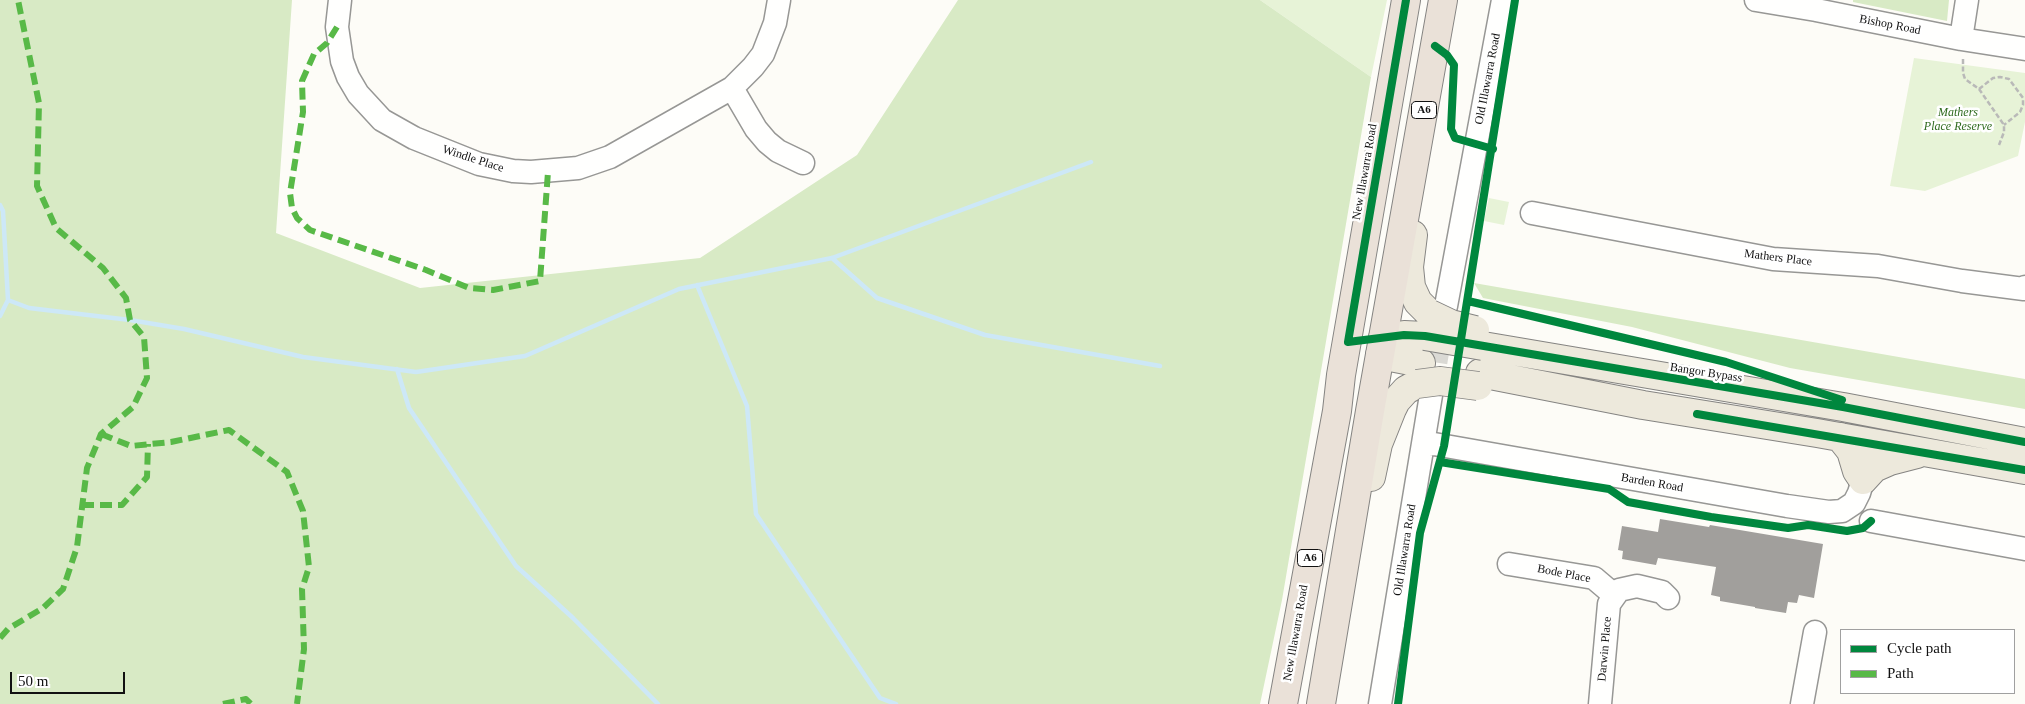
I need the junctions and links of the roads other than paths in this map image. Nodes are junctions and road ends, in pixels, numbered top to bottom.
1 (340, 0) edge
2 (779, 0) edge
3 (1406, 0) edge
4 (1443, 0) edge
5 (1503, 0) edge
6 (1756, 0) edge
7 (1967, 0) edge
8 (1964, 39) junction
9 (2025, 50) edge
10 (732, 88) junction
11 (803, 163) dead end
12 (1413, 173) junction
13 (1532, 213) dead end
14 (2025, 289) edge
15 (1434, 319) junction
16 (1347, 345) junction
17 (1382, 346) junction
18 (1423, 381) junction
19 (1840, 437) junction
20 (2025, 442) edge
21 (1423, 445) junction
22 (1923, 453) junction
23 (2025, 470) edge
24 (1862, 480) junction
25 (1352, 518) junction
26 (1871, 521) dead end
27 (2025, 550) edge
28 (1509, 564) dead end
29 (1614, 596) junction
30 (1668, 598) dead end
31 (1815, 632) dead end
32 (1283, 704) edge
33 (1321, 704) edge
34 (1380, 704) edge
35 (1600, 704) edge
36 (1802, 704) edge

1 - 10 street, Windle Place
2 - 10 street, Windle Place
3 - 16 highway, New Illawarra Road / A6
4 - 12 highway, A6
5 - 15 street, Old Illawarra Road
6 - 8 street, Bishop Road
7 - 8 street
8 - 9 street, Bishop Road
10 - 11 street
12 - 15 main road
12 - 17 highway, A6
13 - 14 street, Mathers Place
15 - 17 main road, Bangor Bypass
15 - 20 main road, Bangor Bypass, bridge
16 - 17 highway
16 - 32 highway, New Illawarra Road / A6
17 - 18 main road
17 - 25 highway, A6
18 - 19 main road
18 - 21 street, Old Illawarra Road
18 - 25 main road
19 - 22 main road
19 - 24 main road
21 - 24 street, Barden Road
21 - 34 street, Old Illawarra Road
22 - 23 main road
22 - 24 main road
25 - 33 highway, A6
26 - 27 street
28 - 29 street, Bode Place
29 - 30 street
29 - 35 street, Darwin Place
31 - 36 street

